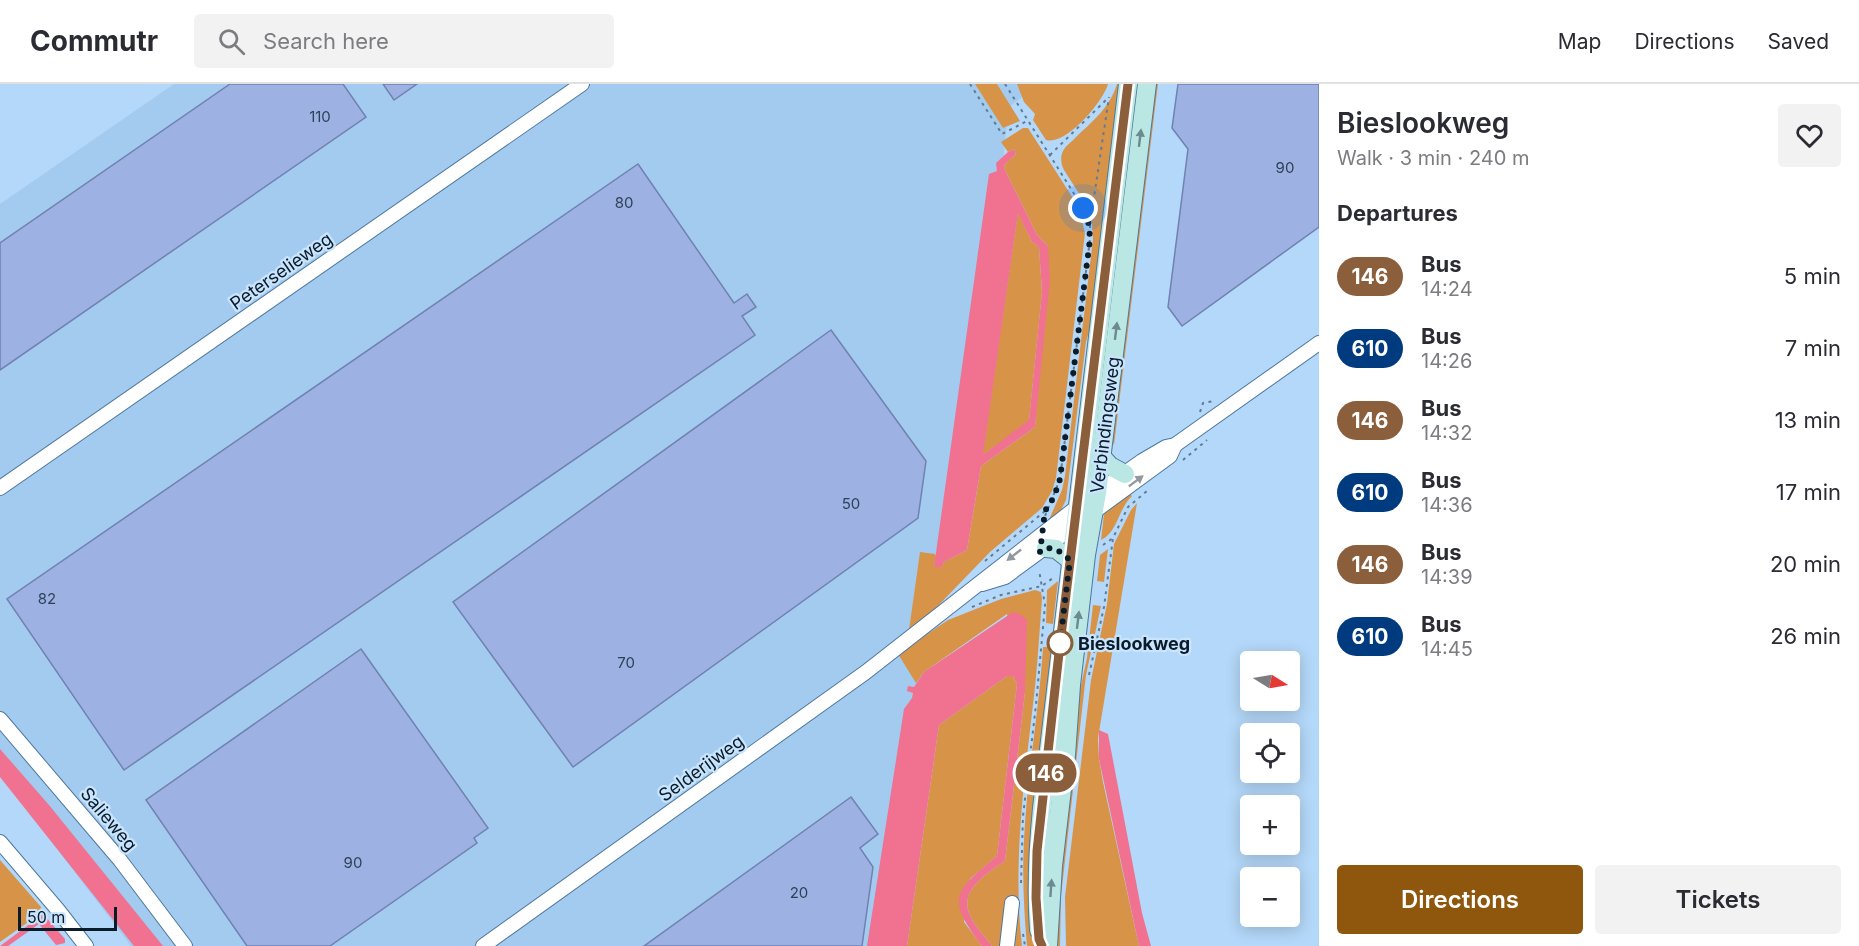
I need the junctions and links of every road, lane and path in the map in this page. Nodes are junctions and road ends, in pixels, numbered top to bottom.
1 (582, 84) edge
2 (970, 84) edge
3 (1005, 84) edge
4 (1147, 84) edge
5 (1120, 86) edge
6 (1109, 97) junction
7 (1027, 121) junction
8 (1050, 156) junction
9 (1089, 225) junction
10 (1319, 343) edge
11 (1212, 436) dead end
12 (1175, 445) junction
13 (1101, 456) junction
14 (1179, 464) dead end
15 (1125, 474) junction
16 (1154, 485) dead end
17 (0, 488) edge
18 (1097, 494) junction
19 (1085, 510) junction
20 (1075, 527) junction
21 (1113, 538) dead end
22 (1043, 544) junction
23 (1070, 560) junction
24 (979, 585) junction
25 (966, 610) dead end
26 (0, 719) edge
27 (0, 842) edge
28 (1012, 903) dead end
29 (86, 946) edge
30 (185, 946) edge
31 (483, 946) edge
32 (1007, 946) edge
33 (1042, 946) edge
34 (1048, 946) edge

1 - 17 street, Peterselieweg
2 - 7 path
3 - 7 path, Verbindingsweg
13 -> 4 street, Verbindingsweg
5 - 6 path
5 - 19 street, Verbindingsweg
6 - 8 path
6 - 9 path
7 - 8 path, Verbindingsweg
8 - 9 path, Verbindingsweg
9 - 22 path, Verbindingsweg
10 - 12 street
11 - 14 path
12 - 15 street
19 -> 12 street
13 - 15 street
13 - 18 street, Verbindingsweg
15 - 18 street
16 - 21 path
18 - 19 street, Verbindingsweg
19 - 20 street, Verbindingsweg
19 - 22 street, Selderijweg
34 -> 19 street, Verbindingsweg
20 - 22 street, Selderijweg
20 - 23 street, Verbindingsweg
22 - 23 street
22 -> 24 street, Selderijweg
22 - 24 street, Selderijweg
22 - 25 path, Verbindingsweg
23 - 33 street, Verbindingsweg
24 - 31 street, Selderijweg
26 - 30 street, Salieweg
27 - 29 street
28 - 32 street

